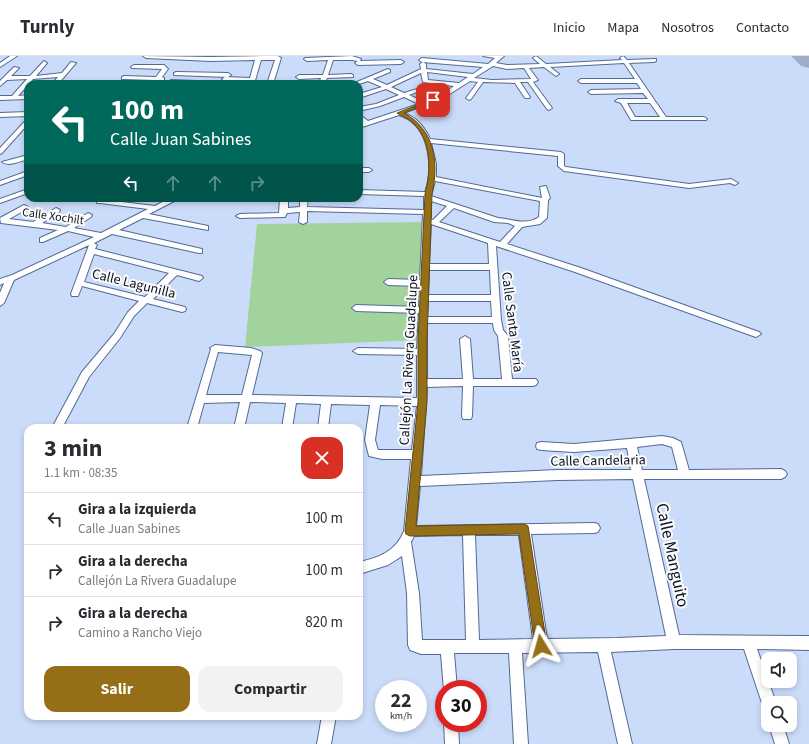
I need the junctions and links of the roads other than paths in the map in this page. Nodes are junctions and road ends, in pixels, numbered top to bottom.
1 (14, 56) edge
2 (146, 56) edge
3 (486, 56) edge
4 (580, 56) edge
5 (600, 56) edge
6 (621, 56) edge
7 (651, 56) edge
8 (194, 57) edge
9 (259, 57) edge
10 (279, 57) edge
11 (349, 57) edge
12 (500, 57) edge
13 (307, 58) edge
14 (331, 58) junction
15 (422, 58) edge
16 (536, 58) dead end
17 (359, 60) edge
18 (626, 61) junction
19 (401, 62) dead end
20 (606, 62) junction
21 (44, 63) dead end
22 (73, 63) dead end
23 (586, 63) junction
24 (0, 65) edge
25 (490, 65) junction
26 (544, 65) junction
27 (180, 66) dead end
28 (525, 66) junction
29 (134, 67) dead end
30 (16, 68) dead end
31 (423, 70) junction
32 (388, 71) dead end
33 (301, 72) junction
34 (64, 74) junction
35 (176, 74) junction
36 (192, 74) junction
37 (556, 74) dead end
38 (351, 76) junction
39 (32, 77) junction
40 (325, 77) junction
41 (471, 77) junction
42 (6, 78) junction
43 (124, 78) dead end
44 (225, 78) edge
45 (369, 79) junction
46 (29, 80) edge
47 (59, 80) edge
48 (145, 80) edge
49 (156, 80) edge
50 (172, 80) edge
51 (188, 80) edge
52 (214, 80) edge
53 (238, 80) edge
54 (252, 80) edge
55 (271, 80) edge
56 (298, 80) edge
57 (324, 80) edge
58 (350, 80) edge
59 (363, 81) edge
60 (481, 81) junction
61 (532, 81) junction
62 (581, 81) dead end
63 (638, 81) junction
64 (517, 82) junction
65 (0, 84) edge
66 (460, 85) junction
67 (24, 86) edge
68 (387, 87) junction
69 (425, 87) dead end
70 (644, 91) junction
71 (591, 92) dead end
72 (363, 95) edge
73 (405, 95) junction
74 (24, 97) edge
75 (527, 97) dead end
76 (0, 98) edge
77 (13, 98) junction
78 (469, 98) dead end
79 (652, 101) junction
80 (424, 104) junction
81 (363, 108) edge
82 (549, 108) dead end
83 (400, 113) junction
84 (24, 114) edge
85 (1, 116) edge
86 (664, 119) junction
87 (704, 119) dead end
88 (363, 120) edge
89 (366, 123) junction
90 (363, 124) edge
91 (24, 125) edge
92 (428, 141) junction
93 (0, 152) edge
94 (24, 158) edge
95 (5, 162) dead end
96 (363, 170) edge
97 (369, 170) dead end
98 (24, 174) edge
99 (432, 178) junction
100 (0, 183) edge
101 (735, 183) dead end
102 (544, 187) dead end
103 (24, 192) edge
104 (363, 192) edge
105 (428, 196) junction
106 (544, 200) junction
107 (0, 201) edge
108 (438, 201) junction
109 (107, 202) edge
110 (149, 202) edge
111 (166, 202) edge
112 (284, 202) edge
113 (304, 202) edge
114 (114, 203) joint
115 (452, 206) junction
116 (24, 207) dead end
117 (153, 207) junction
118 (304, 209) junction
119 (56, 210) dead end
120 (284, 211) junction
121 (88, 215) dead end
122 (141, 215) junction
123 (442, 215) junction
124 (240, 216) dead end
125 (430, 219) junction
126 (1, 220) edge
127 (303, 222) dead end
128 (518, 225) junction
129 (33, 226) junction
130 (205, 228) dead end
131 (67, 229) junction
132 (111, 231) junction
133 (98, 238) junction
134 (42, 240) dead end
135 (492, 241) junction
136 (502, 244) junction
137 (92, 251) junction
138 (199, 251) dead end
139 (426, 267) junction
140 (492, 267) junction
141 (176, 271) junction
142 (11, 278) junction
143 (199, 278) dead end
144 (0, 282) edge
145 (388, 282) dead end
146 (79, 283) junction
147 (425, 283) junction
148 (75, 294) dead end
149 (424, 298) junction
150 (496, 298) junction
151 (146, 300) junction
152 (0, 303) edge
153 (356, 308) dead end
154 (182, 309) dead end
155 (424, 315) junction
156 (497, 320) junction
157 (756, 334) dead end
158 (465, 339) dead end
159 (358, 351) dead end
160 (422, 352) junction
161 (468, 382) junction
162 (507, 382) junction
163 (533, 382) dead end
164 (422, 383) junction
165 (217, 398) junction
166 (200, 400) junction
167 (246, 400) junction
168 (291, 400) junction
169 (327, 400) junction
170 (376, 401) junction
171 (422, 402) junction
172 (196, 414) junction
173 (467, 416) dead end
174 (60, 424) edge
175 (193, 424) edge
176 (241, 424) edge
177 (288, 424) edge
178 (324, 424) edge
179 (631, 443) junction
180 (541, 446) dead end
181 (417, 454) junction
182 (685, 474) junction
183 (781, 474) dead end
184 (638, 475) junction
185 (415, 481) junction
186 (594, 528) dead end
187 (524, 529) junction
188 (469, 530) junction
189 (408, 537) junction
190 (363, 567) edge
191 (674, 642) junction
192 (748, 642) junction
193 (809, 643) edge
194 (603, 645) junction
195 (447, 646) junction
196 (473, 646) junction
197 (515, 646) junction
198 (541, 646) junction
199 (449, 680) edge
200 (767, 696) edge
201 (328, 720) edge
202 (451, 732) edge
203 (778, 732) edge
204 (324, 744) edge
205 (452, 744) edge
206 (521, 744) edge
207 (625, 744) edge
208 (782, 744) edge

1 - 24 street
2 - 8 street
3 - 12 street
4 - 23 street
5 - 20 street
6 - 18 street
7 - 18 street
8 - 9 street
9 - 10 street
9 - 54 street
10 - 55 street
11 - 14 street
11 - 17 street
12 - 25 street
13 - 14 street
13 - 33 street
14 - 40 street
15 - 25 street
15 - 31 street
16 - 26 street
17 - 19 street
17 - 38 street
18 - 20 street
18 - 63 street
20 - 23 street
21 - 39 street
22 - 34 street
23 - 26 street
25 - 28 street
25 - 41 street
26 - 28 street
26 - 37 street
27 - 35 street
28 - 61 street
29 - 49 street
30 - 42 street
31 - 41 street
31 - 66 street
31 - 68 street
32 - 45 street
33 - 40 street
33 - 56 street
34 - 39 street
34 - 47 street
35 - 36 street
35 - 50 street
36 - 44 street
36 - 51 street
38 - 40 street
38 - 58 street
39 - 42 street
39 - 46 street
40 - 57 street
41 - 60 street
41 - 66 street
42 - 65 street
43 - 48 street
44 - 52 street
44 - 53 street
45 - 59 street
45 - 68 street
60 - 64 street
60 - 78 street
61 - 64 street
61 - 82 street
62 - 63 street
63 - 70 street
64 - 75 street
66 - 80 street
67 - 77 street
68 - 72 street
68 - 73 street
69 - 73 street
70 - 71 street
70 - 79 street
73 - 80 street
73 - 81 street
74 - 77 street
76 - 77 street
79 - 86 street
79 - 86 street
80 - 83 street
83 - 89 street
83 - 92 street, Callejón La Rivera Guadalupe
84 - 85 street
86 - 87 street
88 - 89 street
89 - 90 street
91 - 93 street
92 - 99 street, Callejón La Rivera Guadalupe
92 - 101 street
94 - 95 street
96 - 97 street
98 - 100 street
99 - 105 street, Callejón La Rivera Guadalupe
99 - 106 street
102 - 106 street
103 - 107 street
104 - 105 street
105 - 108 street
105 - 125 street, Callejón La Rivera Guadalupe
106 - 128 street
108 - 115 street
108 - 123 street
109 - 114 street
110 - 117 street
111 - 117 street
112 - 120 street
113 - 118 street
114 - 117 street
115 - 123 street
115 - 128 street
116 - 126 street
117 - 122 street
118 - 120 street
118 - 125 street
118 - 127 street
119 - 129 street
120 - 124 street
121 - 131 street
122 - 130 street
122 - 132 street
123 - 125 street
125 - 135 street
125 - 139 street, Callejón La Rivera Guadalupe
126 - 129 street, Calle Xochilt
128 - 136 street
129 - 131 street, Calle Xochilt
131 - 133 street, Calle Xochilt
131 - 134 street
132 - 133 street
132 - 138 street
133 - 137 street
133 - 142 street
135 - 136 street
135 - 140 street, Calle Santa María
136 - 157 street
137 - 141 street
137 - 146 street
139 - 140 street
139 - 147 street, Callejón La Rivera Guadalupe
140 - 150 street, Calle Santa María
141 - 143 street
141 - 151 street
142 - 144 street
142 - 152 street
145 - 147 street
146 - 148 street
146 - 151 street, Calle Lagunilla
147 - 149 street, Callejón La Rivera Guadalupe
149 - 150 street
149 - 155 street, Callejón La Rivera Guadalupe
150 - 156 street, Calle Santa María
151 - 154 street, Calle Lagunilla
151 - 174 street
153 - 155 street
155 - 156 street
155 - 160 street, Callejón La Rivera Guadalupe
156 - 162 street, Calle Santa María
158 - 161 street
159 - 160 street
160 - 164 street, Callejón La Rivera Guadalupe
161 - 162 street
161 - 164 street
161 - 173 street
162 - 163 street
164 - 171 street, Callejón La Rivera Guadalupe
165 - 166 street
165 - 167 street
165 - 172 street
166 - 167 street
166 - 172 street
167 - 168 street
167 - 176 street
168 - 169 street
168 - 177 street
169 - 170 street
169 - 178 street
170 - 171 street
170 - 181 street
171 - 181 street, Callejón La Rivera Guadalupe
172 - 175 street
179 - 180 street
179 - 182 street
179 - 184 street, Calle Manguito
181 - 185 street, Callejón La Rivera Guadalupe
182 - 183 street, Calle Candelaria
182 - 184 street, Calle Candelaria
184 - 185 street, Calle Candelaria
184 - 191 street, Calle Manguito
185 - 189 street, Callejón La Rivera Guadalupe
186 - 187 street
187 - 188 street
187 - 198 street
188 - 189 street
188 - 196 street
189 - 190 street
189 - 195 street, Callejón La Rivera Guadalupe
191 - 192 street
191 - 194 street
192 - 193 street
192 - 200 street
194 - 198 street
194 - 207 street
195 - 196 street
195 - 199 street
196 - 197 street
197 - 198 street
197 - 206 street
201 - 204 street
202 - 205 street
203 - 208 street

